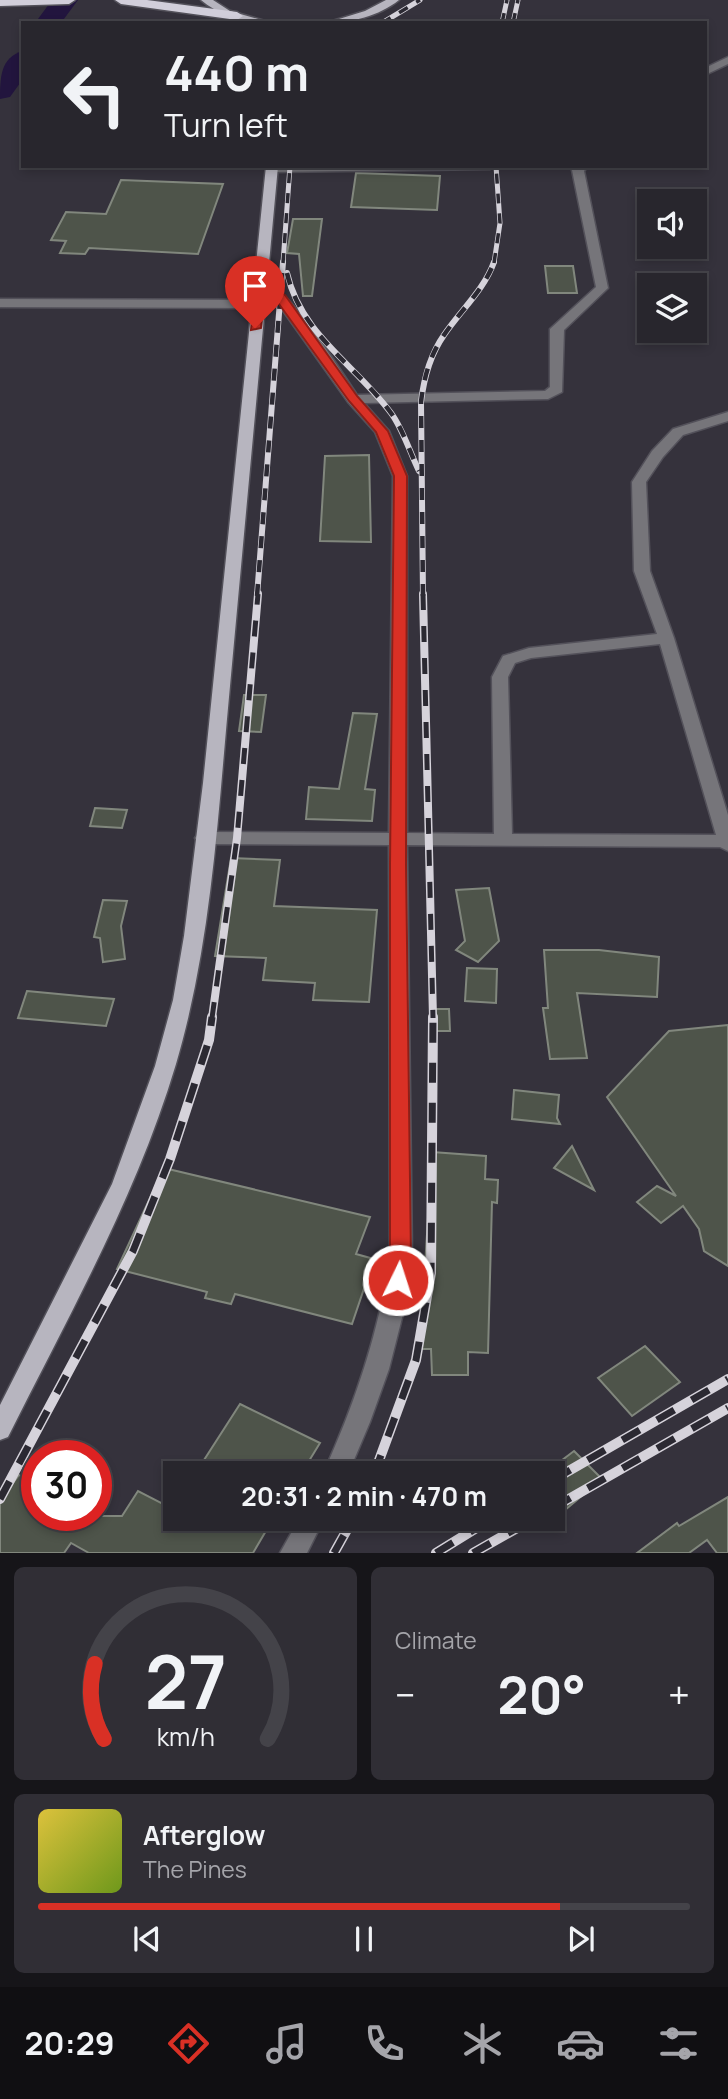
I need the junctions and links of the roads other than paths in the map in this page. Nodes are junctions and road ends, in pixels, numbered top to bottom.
1 (69, 0) edge
2 (121, 0) edge
3 (206, 0) edge
4 (394, 0) edge
5 (6, 2) edge
6 (216, 4) edge
7 (381, 8) junction
8 (242, 20) edge
9 (338, 21) edge
10 (365, 21) edge
11 (728, 60) edge
12 (707, 71) edge
13 (272, 168) edge
14 (580, 168) edge
15 (260, 283) junction
16 (0, 303) edge
17 (257, 304) junction
18 (353, 399) junction
19 (728, 416) edge
20 (666, 638) junction
21 (725, 833) edge
22 (398, 837) junction
23 (204, 838) junction
24 (503, 839) junction
25 (0, 1429) edge
26 (340, 1461) edge
27 (305, 1531) edge
28 (293, 1553) edge

1 - 5 highway
2 - 8 highway
3 - 6 main road
4 - 7 main road
6 - 8 main road
7 - 9 main road
7 - 10 main road
11 - 12 street
13 - 15 main road
14 - 18 street
15 - 17 main road
15 - 18 street
16 - 17 street
17 - 23 main road
18 - 22 street
19 - 20 street
20 - 21 street
20 - 24 street
21 - 24 street
22 - 23 street
22 - 24 street
22 - 26 street
23 - 25 main road
27 - 28 street

